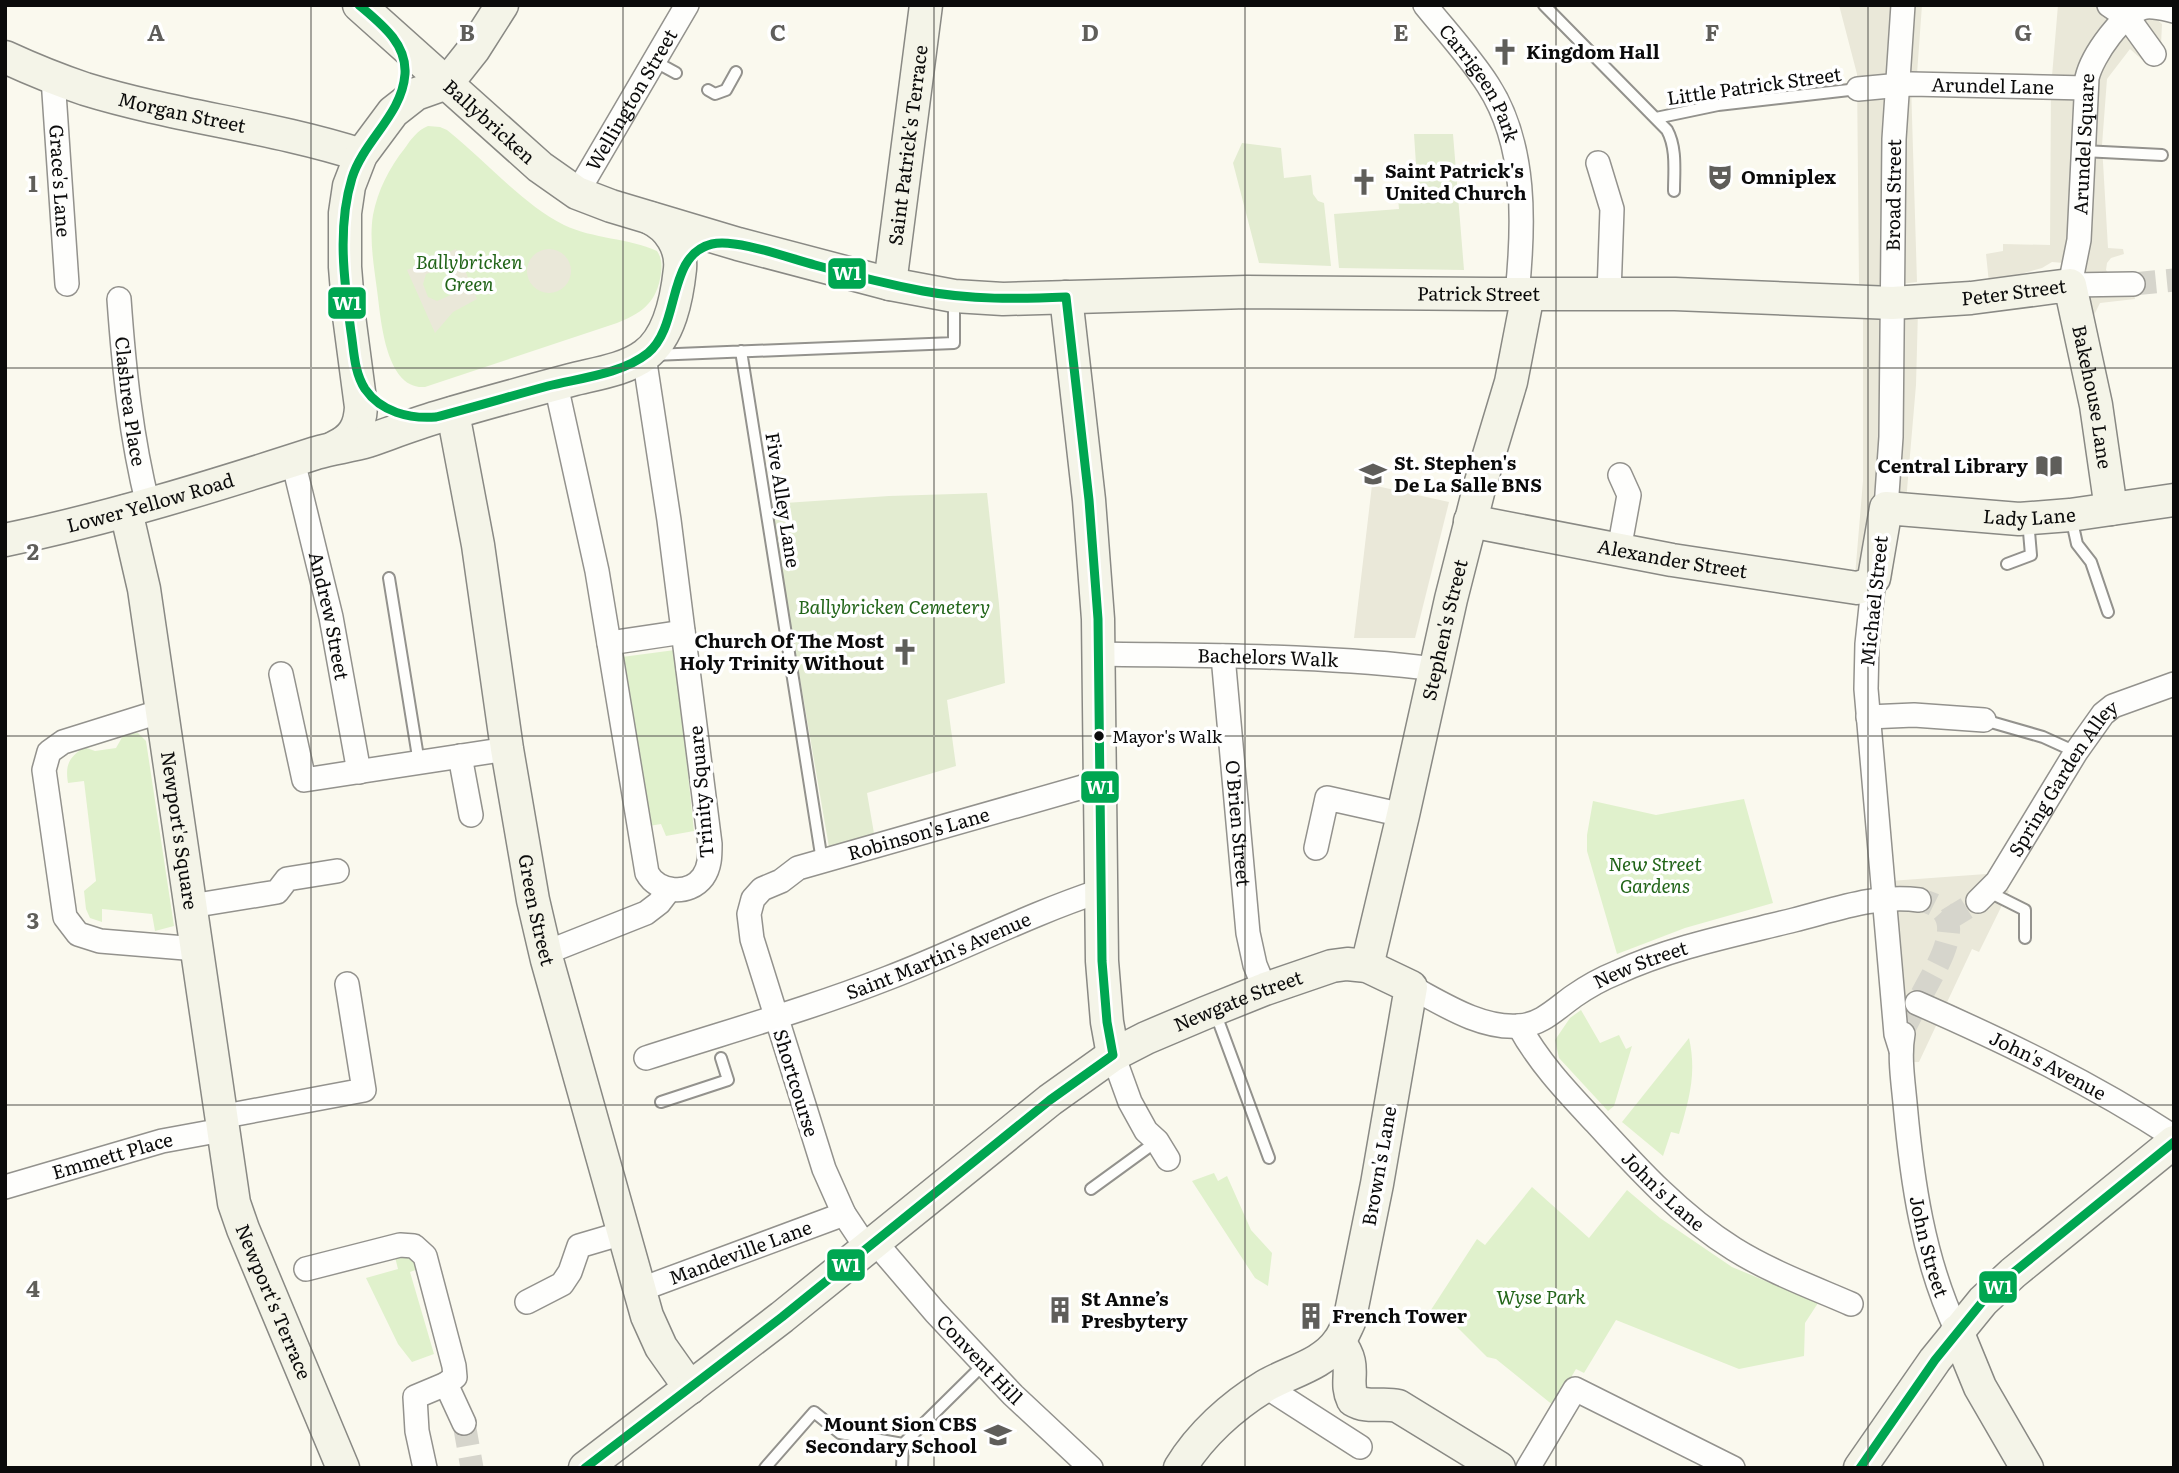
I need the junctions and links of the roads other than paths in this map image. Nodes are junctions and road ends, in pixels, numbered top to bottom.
1 (359, 5) edge
2 (502, 5) edge
3 (687, 5) edge
4 (926, 5) edge
5 (1425, 5) edge
6 (1544, 5) edge
7 (1903, 5) edge
8 (2163, 8) edge
9 (2119, 12) edge
10 (393, 36) junction
11 (2154, 54) dead end
12 (5, 57) edge
13 (654, 61) junction
14 (736, 72) dead end
15 (676, 73) dead end
16 (53, 78) junction
17 (447, 83) junction
18 (1898, 85) junction
19 (2086, 88) junction
20 (1858, 89) joint
21 (708, 90) dead end
22 (393, 112) junction
23 (1656, 118) junction
24 (2083, 151) junction
25 (361, 155) junction
26 (2162, 155) dead end
27 (1598, 163) dead end
28 (1674, 191) dead end
29 (577, 192) junction
30 (648, 217) junction
31 (738, 244) junction
32 (678, 277) junction
33 (67, 284) dead end
34 (890, 284) junction
35 (2133, 284) tunnel mouth
36 (2070, 285) junction
37 (1609, 294) junction
38 (1523, 295) junction
39 (954, 296) junction
40 (1066, 297) junction
41 (119, 299) dead end
42 (1892, 303) junction
43 (741, 351) junction
44 (644, 356) junction
45 (358, 374) junction
46 (556, 384) junction
47 (445, 415) junction
48 (335, 447) junction
49 (293, 461) junction
50 (1620, 475) dead end
51 (2174, 500) edge
52 (137, 508) junction
53 (1886, 508) junction
54 (2111, 509) junction
55 (2070, 515) junction
56 (2028, 519) junction
57 (1470, 521) junction
58 (5, 540) edge
59 (1619, 550) junction
60 (2007, 564) dead end
61 (389, 578) dead end
62 (1874, 578) junction
63 (2108, 611) dead end
64 (683, 632) junction
65 (609, 643) junction
66 (1100, 654) junction
67 (1223, 656) junction
68 (1435, 669) junction
69 (281, 674) dead end
70 (2174, 684) edge
71 (162, 710) junction
72 (1868, 717) junction
73 (1984, 720) joint
74 (507, 749) junction
75 (2076, 752) junction
76 (460, 756) junction
77 (419, 763) junction
78 (359, 772) junction
79 (1100, 782) junction
80 (471, 815) dead end
81 (1404, 816) junction
82 (1317, 848) dead end
83 (822, 861) junction
84 (337, 871) dead end
85 (669, 890) junction
86 (1100, 891) junction
87 (1983, 897) joint
88 (1885, 899) junction
89 (1919, 900) tunnel mouth
90 (191, 906) junction
91 (750, 907) joint
92 (2025, 938) dead end
93 (197, 949) junction
94 (545, 953) junction
95 (1367, 966) junction
96 (347, 984) dead end
97 (1410, 987) junction
98 (1265, 989) junction
99 (1917, 1003) dead end
100 (1214, 1009) junction
101 (776, 1016) junction
102 (1906, 1025) tunnel mouth
103 (1520, 1026) junction
104 (1901, 1049) junction
105 (1113, 1055) junction
106 (646, 1058) dead end
107 (721, 1058) dead end
108 (661, 1102) dead end
109 (221, 1123) junction
110 (2174, 1139) edge
111 (1162, 1150) joint
112 (1269, 1158) dead end
113 (5, 1187) edge
114 (1091, 1189) dead end
115 (844, 1214) junction
116 (623, 1233) junction
117 (872, 1247) junction
118 (306, 1269) dead end
119 (639, 1290) junction
120 (527, 1302) dead end
121 (1851, 1304) dead end
122 (1957, 1331) junction
123 (1339, 1342) junction
124 (984, 1364) junction
125 (446, 1384) junction
126 (1265, 1386) junction
127 (690, 1388) junction
128 (464, 1423) tunnel mouth
129 (903, 1444) junction
130 (1360, 1447) dead end
131 (343, 1468) edge
132 (425, 1468) edge
133 (584, 1468) edge
134 (765, 1468) edge
135 (902, 1468) edge
136 (1091, 1468) edge
137 (1180, 1468) edge
138 (1499, 1468) edge
139 (1528, 1468) edge
140 (1733, 1468) edge
141 (1860, 1468) edge
142 (2027, 1468) edge

1 - 10 street
2 - 17 street
3 - 13 street, Wellington Street
4 - 34 street, Saint Patrick's Terrace
5 - 38 street, Carrigeen Park
6 - 23 lane
7 - 18 street, Broad Street
8 - 9 street, Arundel Square
9 - 11 street
9 - 19 street, Arundel Square
10 - 17 street
10 - 22 street
12 - 16 street, Morgan Street
13 - 15 lane
13 - 29 street, Wellington Street
14 - 21 lane
16 - 25 street, Morgan Street
16 - 33 street, Grace's Lane
17 - 22 street, Ballybricken
17 - 29 street, Ballybricken
18 - 19 street, Arundel Lane
18 - 20 street, Arundel Lane
18 - 42 street, Broad Street
19 - 24 street, Arundel Square
20 - 23 lane, Little Patrick Street
22 - 25 street, Ballybricken
23 - 28 lane
24 - 26 lane
24 - 36 street, Arundel Square
25 - 45 street, Ballybricken
27 - 37 street
29 - 30 street, Ballybricken
30 - 31 street, Ballybricken
30 - 32 street, Ballybricken
31 - 32 street, Ballybricken
31 - 34 street, Ballybricken
32 - 44 street, Ballybricken
34 - 39 street, Ballybricken
35 - 36 street, Peter Street
36 - 42 street, Peter Street
36 - 54 street, Bakehouse Lane
37 - 38 street, Patrick Street
37 - 42 street, Patrick Street
38 - 40 street, Patrick Street
38 - 57 street, Stephen's Street
39 - 40 street, Ballybricken
39 - 43 lane, Ballybricken
40 - 66 street
41 - 52 street, Clashrea Place
42 - 53 street, Michael Street
43 - 44 lane, Ballybricken
43 - 83 lane, Five Alley Lane
44 - 46 street, Ballybricken
44 - 64 street, Trinity Square
45 - 47 street, Ballybricken
45 - 48 street, Ballybricken
46 - 47 street, Ballybricken
46 - 65 street
47 - 48 street, Ballybricken
47 - 74 street, Green Street
48 - 49 street, Ballybricken
49 - 52 street, Lower Yellow Road
49 - 78 street, Andrew Street
50 - 59 street
51 - 54 street, Lady Lane
52 - 58 street, Lower Yellow Road
52 - 71 street, Newport's Square
53 - 56 street, Lady Lane
53 - 62 street, Michael Street
54 - 55 street, Lady Lane
55 - 56 street, Lady Lane
55 - 63 lane
56 - 60 lane
57 - 59 street, Alexander Street
57 - 68 street, Stephen's Street
59 - 62 street, Alexander Street
61 - 77 lane
62 - 72 street, Michael Street
64 - 65 street
64 - 85 street, Trinity Square
65 - 85 street
66 - 67 street, Bachelors Walk
66 - 79 street
67 - 68 street, Bachelors Walk
67 - 98 street, O'Brien Street
68 - 81 street, Stephen's Street
69 - 78 street
70 - 75 street, Spring Garden Alley
71 - 90 street, Newport's Square
71 - 93 street
72 - 73 street
72 - 88 street, Michael Street
73 - 75 lane
74 - 76 street
74 - 94 street, Green Street
75 - 87 street, Spring Garden Alley
76 - 77 street
76 - 80 street
77 - 78 street
79 - 83 street, Robinson's Lane
79 - 86 street
81 - 82 street
81 - 95 street, Stephen's Street
83 - 91 street, Robinson's Lane
84 - 90 street
85 - 94 street
86 - 101 street, Saint Martin's Avenue
86 - 105 street
87 - 92 lane
88 - 89 street
88 - 103 street, New Street
88 - 104 street, John Street
90 - 93 street, Newport's Square
91 - 101 street, Shortcourse
93 - 109 street, Newport's Square
94 - 116 street, Green Street
95 - 97 street
95 - 98 street, Newgate Street
96 - 109 street, Emmett Place
97 - 103 street
97 - 123 street, Brown's Lane
98 - 100 street, Newgate Street
99 - 110 street, John's Avenue
100 - 105 street, Newgate Street
100 - 112 lane
101 - 106 street, Saint Martin's Avenue
101 - 115 street, Shortcourse
102 - 104 street, John Street
103 - 121 street, John's Lane
104 - 122 street, John Street
105 - 111 street
105 - 117 street, Newgate Street
107 - 108 lane
109 - 113 street, Emmett Place
109 - 131 street, Newport's Terrace
110 - 122 street
111 - 114 lane
115 - 117 street, Shortcourse
115 - 119 street, Mandeville Lane
116 - 119 street, Green Street
116 - 120 street
117 - 124 street, Convent Hill
117 - 127 street, Newgate Street
118 - 125 street
119 - 127 street, Green Street
122 - 141 street
122 - 142 street, John Street
123 - 126 street
123 - 138 street
124 - 129 lane
124 - 136 street, Convent Hill
125 - 128 street
125 - 132 street
126 - 130 street
126 - 137 street
127 - 133 street, Newgate Street
129 - 134 lane
129 - 135 lane
139 - 140 street

